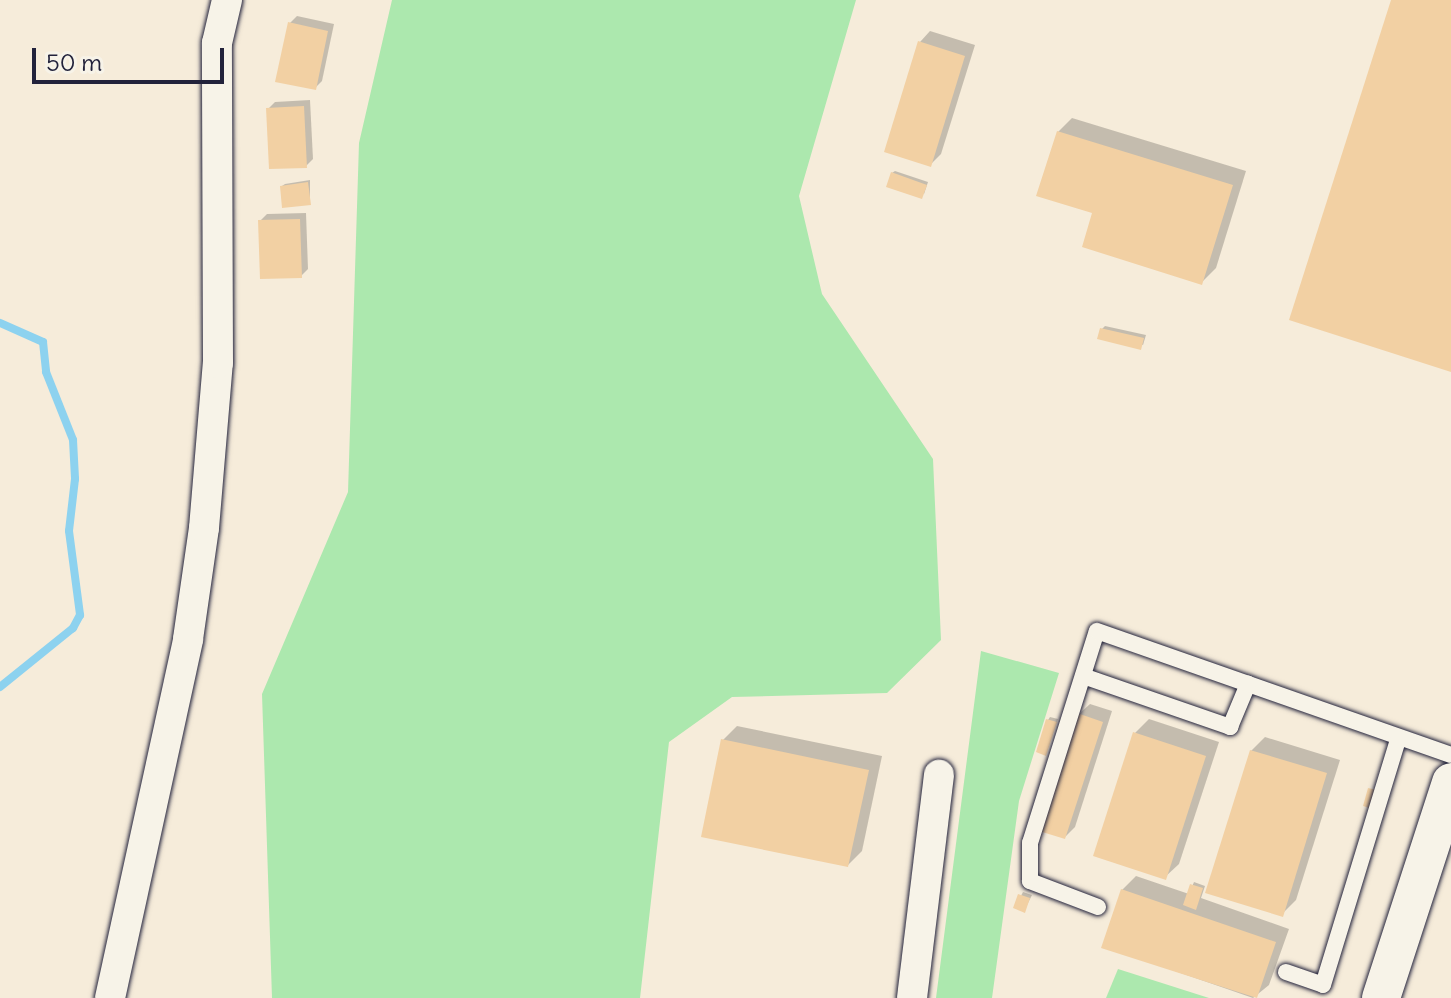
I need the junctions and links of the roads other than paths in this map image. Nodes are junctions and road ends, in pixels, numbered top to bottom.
1 (227, 0) edge
2 (1083, 676) junction
3 (1248, 684) junction
4 (1399, 737) junction
5 (1451, 755) edge
6 (939, 775) dead end
7 (1451, 782) edge
8 (1098, 907) dead end
9 (1286, 972) dead end
10 (110, 998) edge
11 (912, 998) edge
12 (1381, 998) edge

1 - 10 street
2 - 3 lane
2 - 3 lane
2 - 8 lane
3 - 4 lane
4 - 5 lane
4 - 9 lane
6 - 11 street
7 - 12 street

